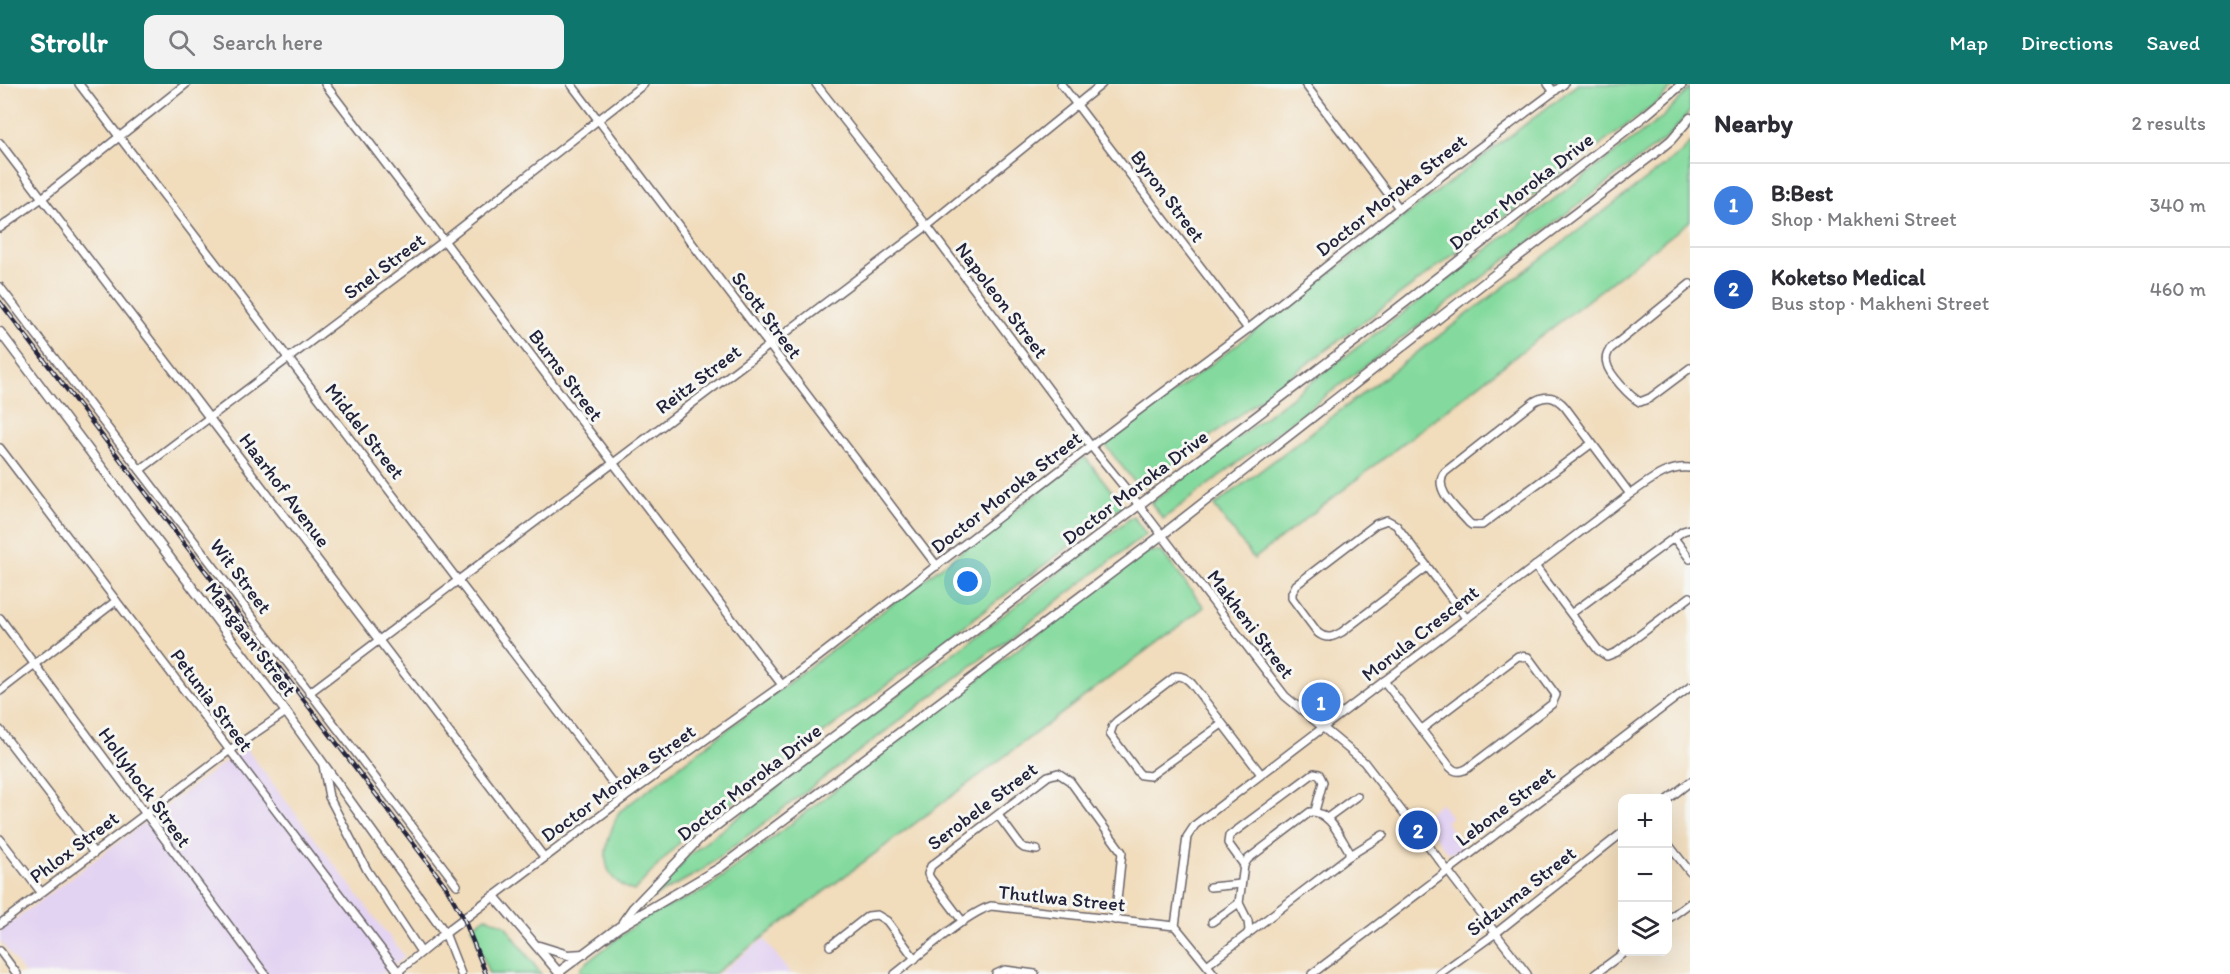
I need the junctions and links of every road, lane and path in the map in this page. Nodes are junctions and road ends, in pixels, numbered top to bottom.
1 (79, 84) edge
2 (186, 84) edge
3 (325, 84) edge
4 (571, 84) edge
5 (644, 84) edge
6 (816, 84) edge
7 (1061, 84) edge
8 (1102, 84) edge
9 (1305, 84) edge
10 (1548, 84) edge
11 (1564, 84) edge
12 (1682, 84) edge
13 (1554, 92) junction
14 (1077, 104) junction
15 (1690, 118) edge
16 (598, 119) junction
17 (119, 137) junction
18 (0, 142) edge
19 (42, 198) junction
20 (1399, 208) junction
21 (927, 226) junction
22 (0, 228) edge
23 (444, 241) junction
24 (1690, 284) edge
25 (0, 287) edge
26 (1248, 329) junction
27 (0, 332) edge
28 (769, 345) junction
29 (288, 358) junction
30 (1690, 368) edge
31 (210, 418) junction
32 (1591, 444) junction
33 (1091, 446) junction
34 (0, 448) edge
35 (613, 463) junction
36 (1690, 468) edge
37 (140, 470) junction
38 (1630, 494) junction
39 (1139, 505) junction
40 (1690, 529) edge
41 (1162, 535) junction
42 (1674, 538) junction
43 (1690, 559) edge
44 (937, 566) junction
45 (1535, 566) junction
46 (1427, 567) junction
47 (459, 580) junction
48 (1690, 597) edge
49 (116, 601) junction
50 (1572, 613) junction
51 (0, 618) edge
52 (1466, 618) junction
53 (379, 640) junction
54 (35, 664) junction
55 (1384, 681) junction
56 (782, 685) junction
57 (1690, 687) edge
58 (0, 691) edge
59 (309, 693) junction
60 (286, 712) junction
61 (1222, 724) junction
62 (1323, 728) junction
63 (1422, 729) junction
64 (0, 730) edge
65 (230, 750) junction
66 (323, 763) junction
67 (1261, 774) junction
68 (1690, 782) edge
69 (1672, 795) edge
70 (1357, 796) dead end
71 (624, 798) junction
72 (1316, 811) junction
73 (145, 814) junction
74 (998, 815) junction
75 (1327, 818) junction
76 (1383, 835) dead end
77 (1618, 837) edge
78 (0, 839) edge
79 (1671, 848) edge
80 (1037, 850) dead end
81 (94, 853) junction
82 (1349, 856) junction
83 (544, 857) junction
84 (1244, 865) junction
85 (1449, 870) junction
86 (1690, 872) edge
87 (1241, 884) junction
88 (457, 885) dead end
89 (1210, 886) dead end
90 (41, 892) junction
91 (494, 896) junction
92 (1239, 903) junction
93 (1690, 903) edge
94 (1672, 917) edge
95 (1115, 920) junction
96 (1212, 921) dead end
97 (963, 922) junction
98 (0, 924) edge
99 (1175, 926) junction
100 (619, 927) junction
101 (445, 933) junction
102 (1496, 933) junction
103 (1247, 935) junction
104 (536, 944) junction
105 (830, 946) dead end
106 (0, 951) edge
107 (421, 952) junction
108 (585, 954) junction
109 (1618, 956) edge
110 (915, 959) junction
111 (1208, 965) junction
112 (397, 973) edge
113 (560, 973) edge
114 (17, 974) edge
115 (265, 974) edge
116 (461, 974) edge
117 (895, 974) edge
118 (996, 974) edge
119 (1035, 974) edge
120 (1215, 974) edge
121 (1312, 974) edge
122 (1439, 974) edge
123 (1527, 974) edge
124 (1594, 974) edge

1 - 17 street, Middel Street
2 - 17 street
3 - 23 street, Burns Street
4 - 16 street, Scott Street
5 - 16 street, Snel Street
6 - 21 street, Napoleon Street
7 - 14 street, Byron Street
8 - 14 street, Reitz Street
9 - 20 street
10 - 13 street
11 - 13 street, Doctor Moroka Street
12 - 39 street, Doctor Moroka Drive
13 - 20 street, Doctor Moroka Street
14 - 21 street, Reitz Street
14 - 26 street, Byron Street
15 - 41 street, Doctor Moroka Drive
16 - 23 street, Snel Street
16 - 28 street, Scott Street
17 - 19 street
17 - 29 street, Middel Street
18 - 19 street, Haarhof Avenue
19 - 22 street
19 - 31 street, Haarhof Avenue
20 - 26 street, Doctor Moroka Street
21 - 28 street, Reitz Street
21 - 33 street, Napoleon Street
23 - 29 street, Snel Street
23 - 35 street, Burns Street
24 - 30 street
25 - 37 street, Wit Street
26 - 33 street, Doctor Moroka Street
27 - 60 street, Mangaan Street
28 - 35 street, Reitz Street
28 - 44 street, Scott Street
29 - 31 street, Snel Street
29 - 47 street, Middel Street
31 - 37 street, Snel Street
31 - 53 street, Haarhof Avenue
32 - 32 street
32 - 38 street
33 - 39 street, Napoleon Street
33 - 44 street, Doctor Moroka Street
34 - 49 street, Petunia Street
35 - 47 street, Reitz Street
35 - 56 street, Burns Street
36 - 38 street, Morula Crescent
37 - 59 street, Wit Street
38 - 45 street, Morula Crescent
39 - 41 street, Napoleon Street
39 - 100 street, Doctor Moroka Drive
40 - 42 street
41 - 62 street, Makheni Street
41 - 100 street, Doctor Moroka Drive
42 - 43 street
42 - 50 street
44 - 56 street, Doctor Moroka Street
45 - 50 street
45 - 52 street, Morula Crescent
46 - 46 street
46 - 52 street
47 - 53 street, Reitz Street
47 - 71 street, Middel Street
48 - 50 street
49 - 54 street
49 - 65 street, Petunia Street
51 - 54 street, Hollyhock Street
52 - 55 street, Morula Crescent
53 - 59 street, Reitz Street
53 - 83 street, Haarhof Avenue
54 - 58 street
54 - 73 street, Hollyhock Street
55 - 62 street, Morula Crescent
55 - 63 street
56 - 71 street, Doctor Moroka Street
57 - 85 street, Lebone Street
59 - 88 street, Wit Street
60 - 65 street, Phlox Street
60 - 66 street, Mangaan Street
61 - 61 street
61 - 67 street
62 - 67 street, Morula Crescent
62 - 85 street, Makheni Street
63 - 63 street
64 - 81 street
65 - 73 street, Phlox Street
65 - 112 street, Petunia Street
66 - 101 street, Mangaan Street
66 - 107 street
67 - 99 street, Morula Crescent
68 - 69 street
70 - 75 street
71 - 83 street, Doctor Moroka Street
72 - 75 street
72 - 84 street
72 - 84 street
73 - 81 street, Phlox Street
73 - 115 street, Hollyhock Street
74 - 80 street
74 - 95 street, Serobele Street
74 - 97 street, Serobele Street
75 - 82 street
76 - 82 street
77 - 102 street, Sidzuma Street
78 - 90 street
79 - 86 street
81 - 90 street, Phlox Street
82 - 103 street
83 - 91 street, Doctor Moroka Street
84 - 87 street
85 - 102 street, Makheni Street
85 - 121 street, Lebone Street
87 - 89 street
87 - 92 street
90 - 98 street, Phlox Street
91 - 101 street, Doctor Moroka Street
91 - 104 street
92 - 96 street
92 - 103 street
93 - 94 street
95 - 97 street, Thutlwa Street
95 - 99 street, Thutlwa Street
97 - 110 street, Thutlwa Street
99 - 111 street
100 - 108 street, Doctor Moroka Drive
101 - 107 street
101 - 116 street, Mangaan Street
102 - 122 street, Sidzuma Street
102 - 123 street, Makheni Street
103 - 111 street
104 - 108 street
104 - 113 street
105 - 110 street
106 - 114 street
107 - 112 street
108 - 113 street, Doctor Moroka Drive
109 - 124 street
110 - 117 street, Thutlwa Street
111 - 120 street
118 - 119 street

